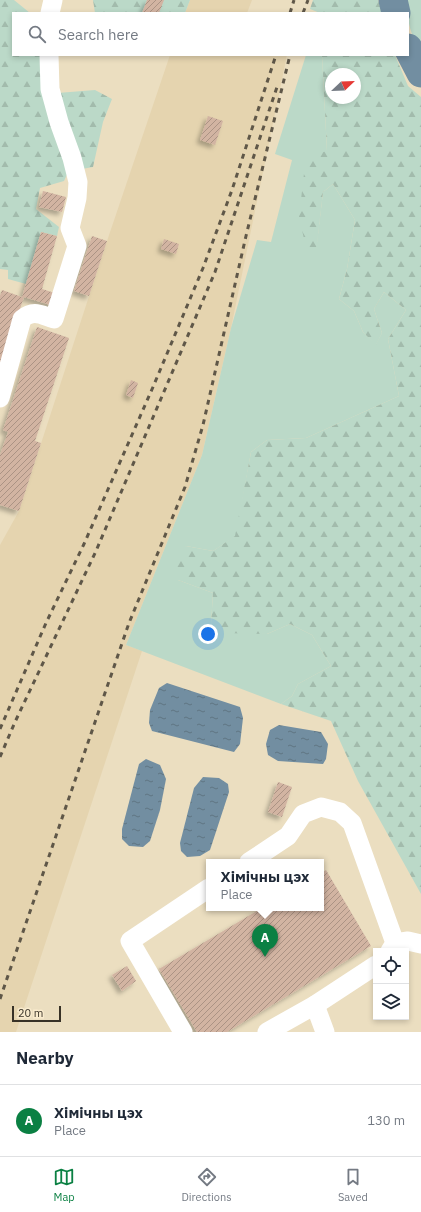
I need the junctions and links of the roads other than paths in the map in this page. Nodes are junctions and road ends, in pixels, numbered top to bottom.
1 (53, 0) edge
2 (50, 12) edge
3 (49, 56) edge
4 (0, 398) edge
5 (254, 859) edge
6 (206, 890) edge
7 (421, 944) edge
8 (393, 947) edge
9 (373, 967) edge
10 (315, 1005) junction
11 (183, 1032) edge
12 (267, 1032) edge
13 (325, 1032) edge

1 - 2 street
3 - 4 street
5 - 8 street
6 - 11 street
7 - 8 street
9 - 10 street
10 - 12 street
10 - 13 street

